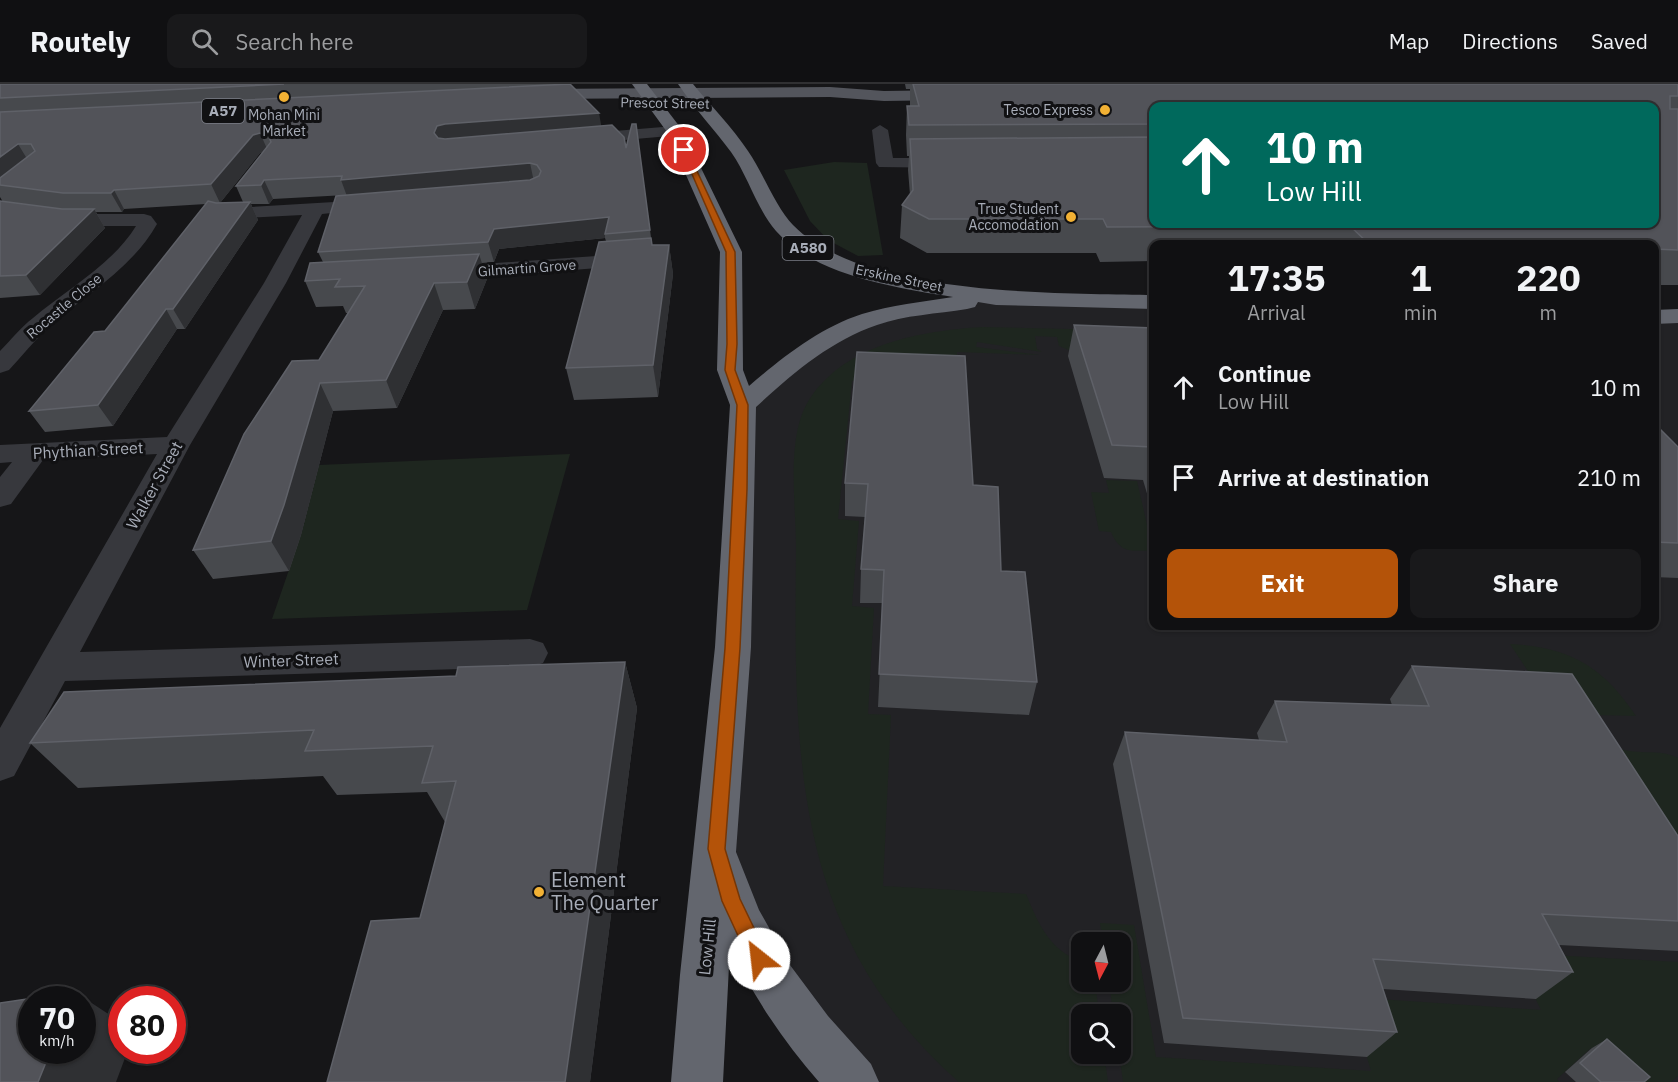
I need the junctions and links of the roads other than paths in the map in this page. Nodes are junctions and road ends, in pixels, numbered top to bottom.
1 (646, 94) edge
2 (693, 94) edge
3 (966, 95) edge
4 (523, 98) edge
5 (880, 130) dead end
6 (675, 131) junction
7 (557, 141) edge
8 (972, 162) edge
9 (239, 195) edge
10 (351, 207) edge
11 (315, 210) junction
12 (0, 211) edge
13 (659, 258) edge
14 (417, 275) edge
15 (996, 298) junction
16 (1149, 302) edge
17 (0, 365) edge
18 (743, 405) junction
19 (176, 445) junction
20 (34, 453) junction
21 (0, 454) edge
22 (0, 497) edge
23 (530, 652) dead end
24 (53, 667) junction
25 (3, 755) edge
26 (717, 849) junction
27 (697, 1082) edge
28 (854, 1082) edge

1 - 2 main road, Prescot Street
1 - 4 main road, Prescot Street
1 - 6 highway, Low Hill
2 - 3 main road, Prescot Street
2 - 15 highway, Erskine Street / A580
5 - 8 street
6 - 7 street
6 - 18 highway, Low Hill
9 - 11 street
10 - 11 street
11 - 19 street, Walker Street
12 - 17 street, Rocastle Close
13 - 14 street, Gilmartin Grove
15 - 16 highway, Erskine Street / A580
15 - 18 highway, A580
18 - 26 highway, Low Hill
19 - 20 street, Phythian Street
19 - 24 street, Walker Street
20 - 21 street, Phythian Street
20 - 22 street
23 - 24 street, Winter Street
24 - 25 street, Walker Street
26 - 27 highway, Low Hill
26 - 28 highway

